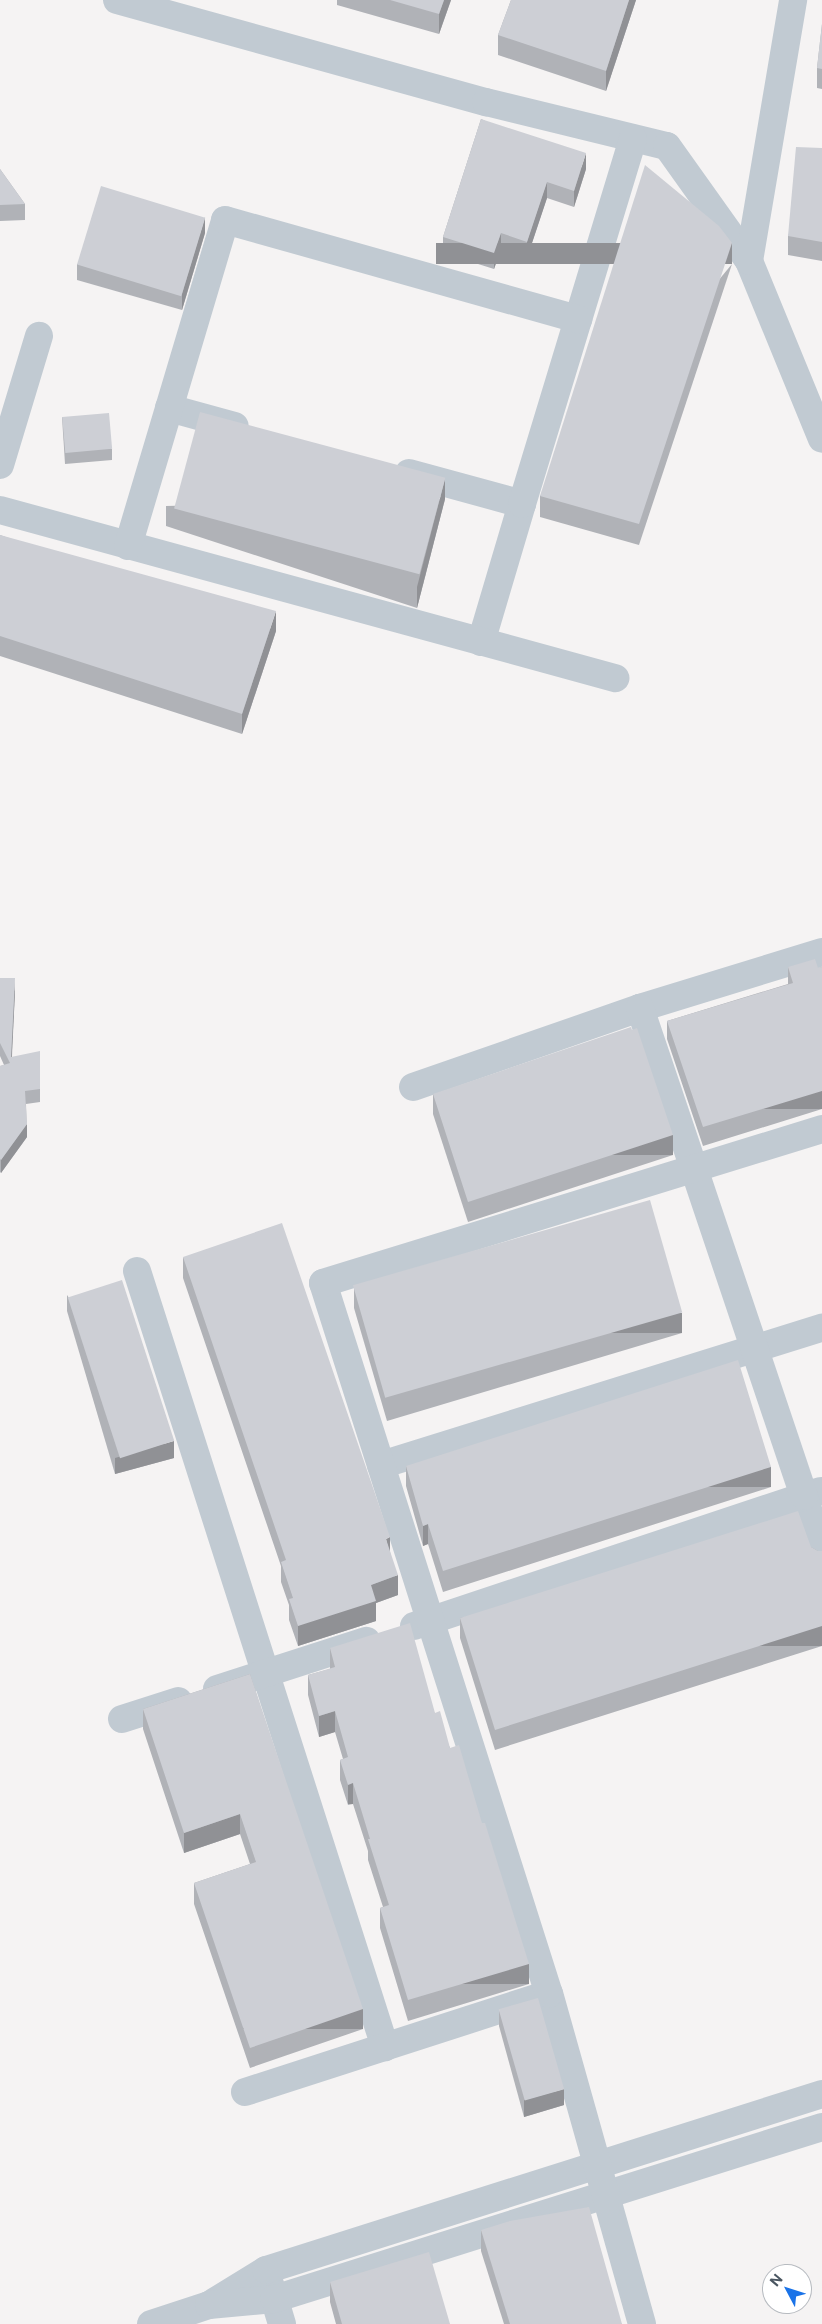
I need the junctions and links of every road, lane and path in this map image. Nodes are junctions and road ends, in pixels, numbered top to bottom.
1 (117, 0) edge
2 (793, 0) edge
3 (633, 138) junction
4 (749, 261) junction
5 (578, 319) junction
6 (39, 336) dead end
7 (169, 408) junction
8 (255, 431) edge
9 (822, 440) edge
10 (0, 465) edge
11 (388, 468) edge
12 (522, 504) junction
13 (0, 510) edge
14 (128, 546) junction
15 (481, 642) junction
16 (616, 678) dead end
17 (822, 952) edge
18 (640, 1008) junction
19 (413, 1087) dead end
20 (822, 1129) edge
21 (694, 1169) junction
22 (137, 1271) dead end
23 (822, 1328) edge
24 (755, 1349) junction
25 (381, 1465) junction
26 (813, 1493) edge
27 (822, 1556) edge
28 (430, 1620) junction
29 (266, 1673) junction
30 (122, 1719) dead end
31 (549, 1994) junction
32 (385, 2047) junction
33 (245, 2092) dead end
34 (822, 2094) edge
35 (822, 2127) edge
36 (596, 2165) junction
37 (605, 2195) junction
38 (266, 2270) junction
39 (209, 2305) junction
40 (278, 2312) edge
41 (151, 2324) edge
42 (642, 2324) edge

1 - 3 street
2 - 4 street
3 - 4 street
3 - 5 street
4 - 9 street
5 - 7 street
5 - 12 street
6 - 10 street
7 - 8 street
7 - 14 street
11 - 12 street
12 - 15 street
13 - 14 street
14 - 15 street
15 - 16 street
17 - 18 street
18 - 19 street
18 - 21 street
20 - 21 street
21 - 24 street
21 - 25 street
22 - 29 street
23 - 24 street
24 - 25 street
24 - 26 street
25 - 28 street
26 - 27 street
26 - 28 street
28 - 29 street
28 - 31 street
29 - 30 street
29 - 32 street
31 - 32 street
31 - 36 street
32 - 33 street
34 - 36 street
35 - 37 street
36 - 37 street
36 - 38 street
37 - 40 street
37 - 42 street
38 - 39 street
38 - 40 street
39 - 40 street
39 - 41 street

